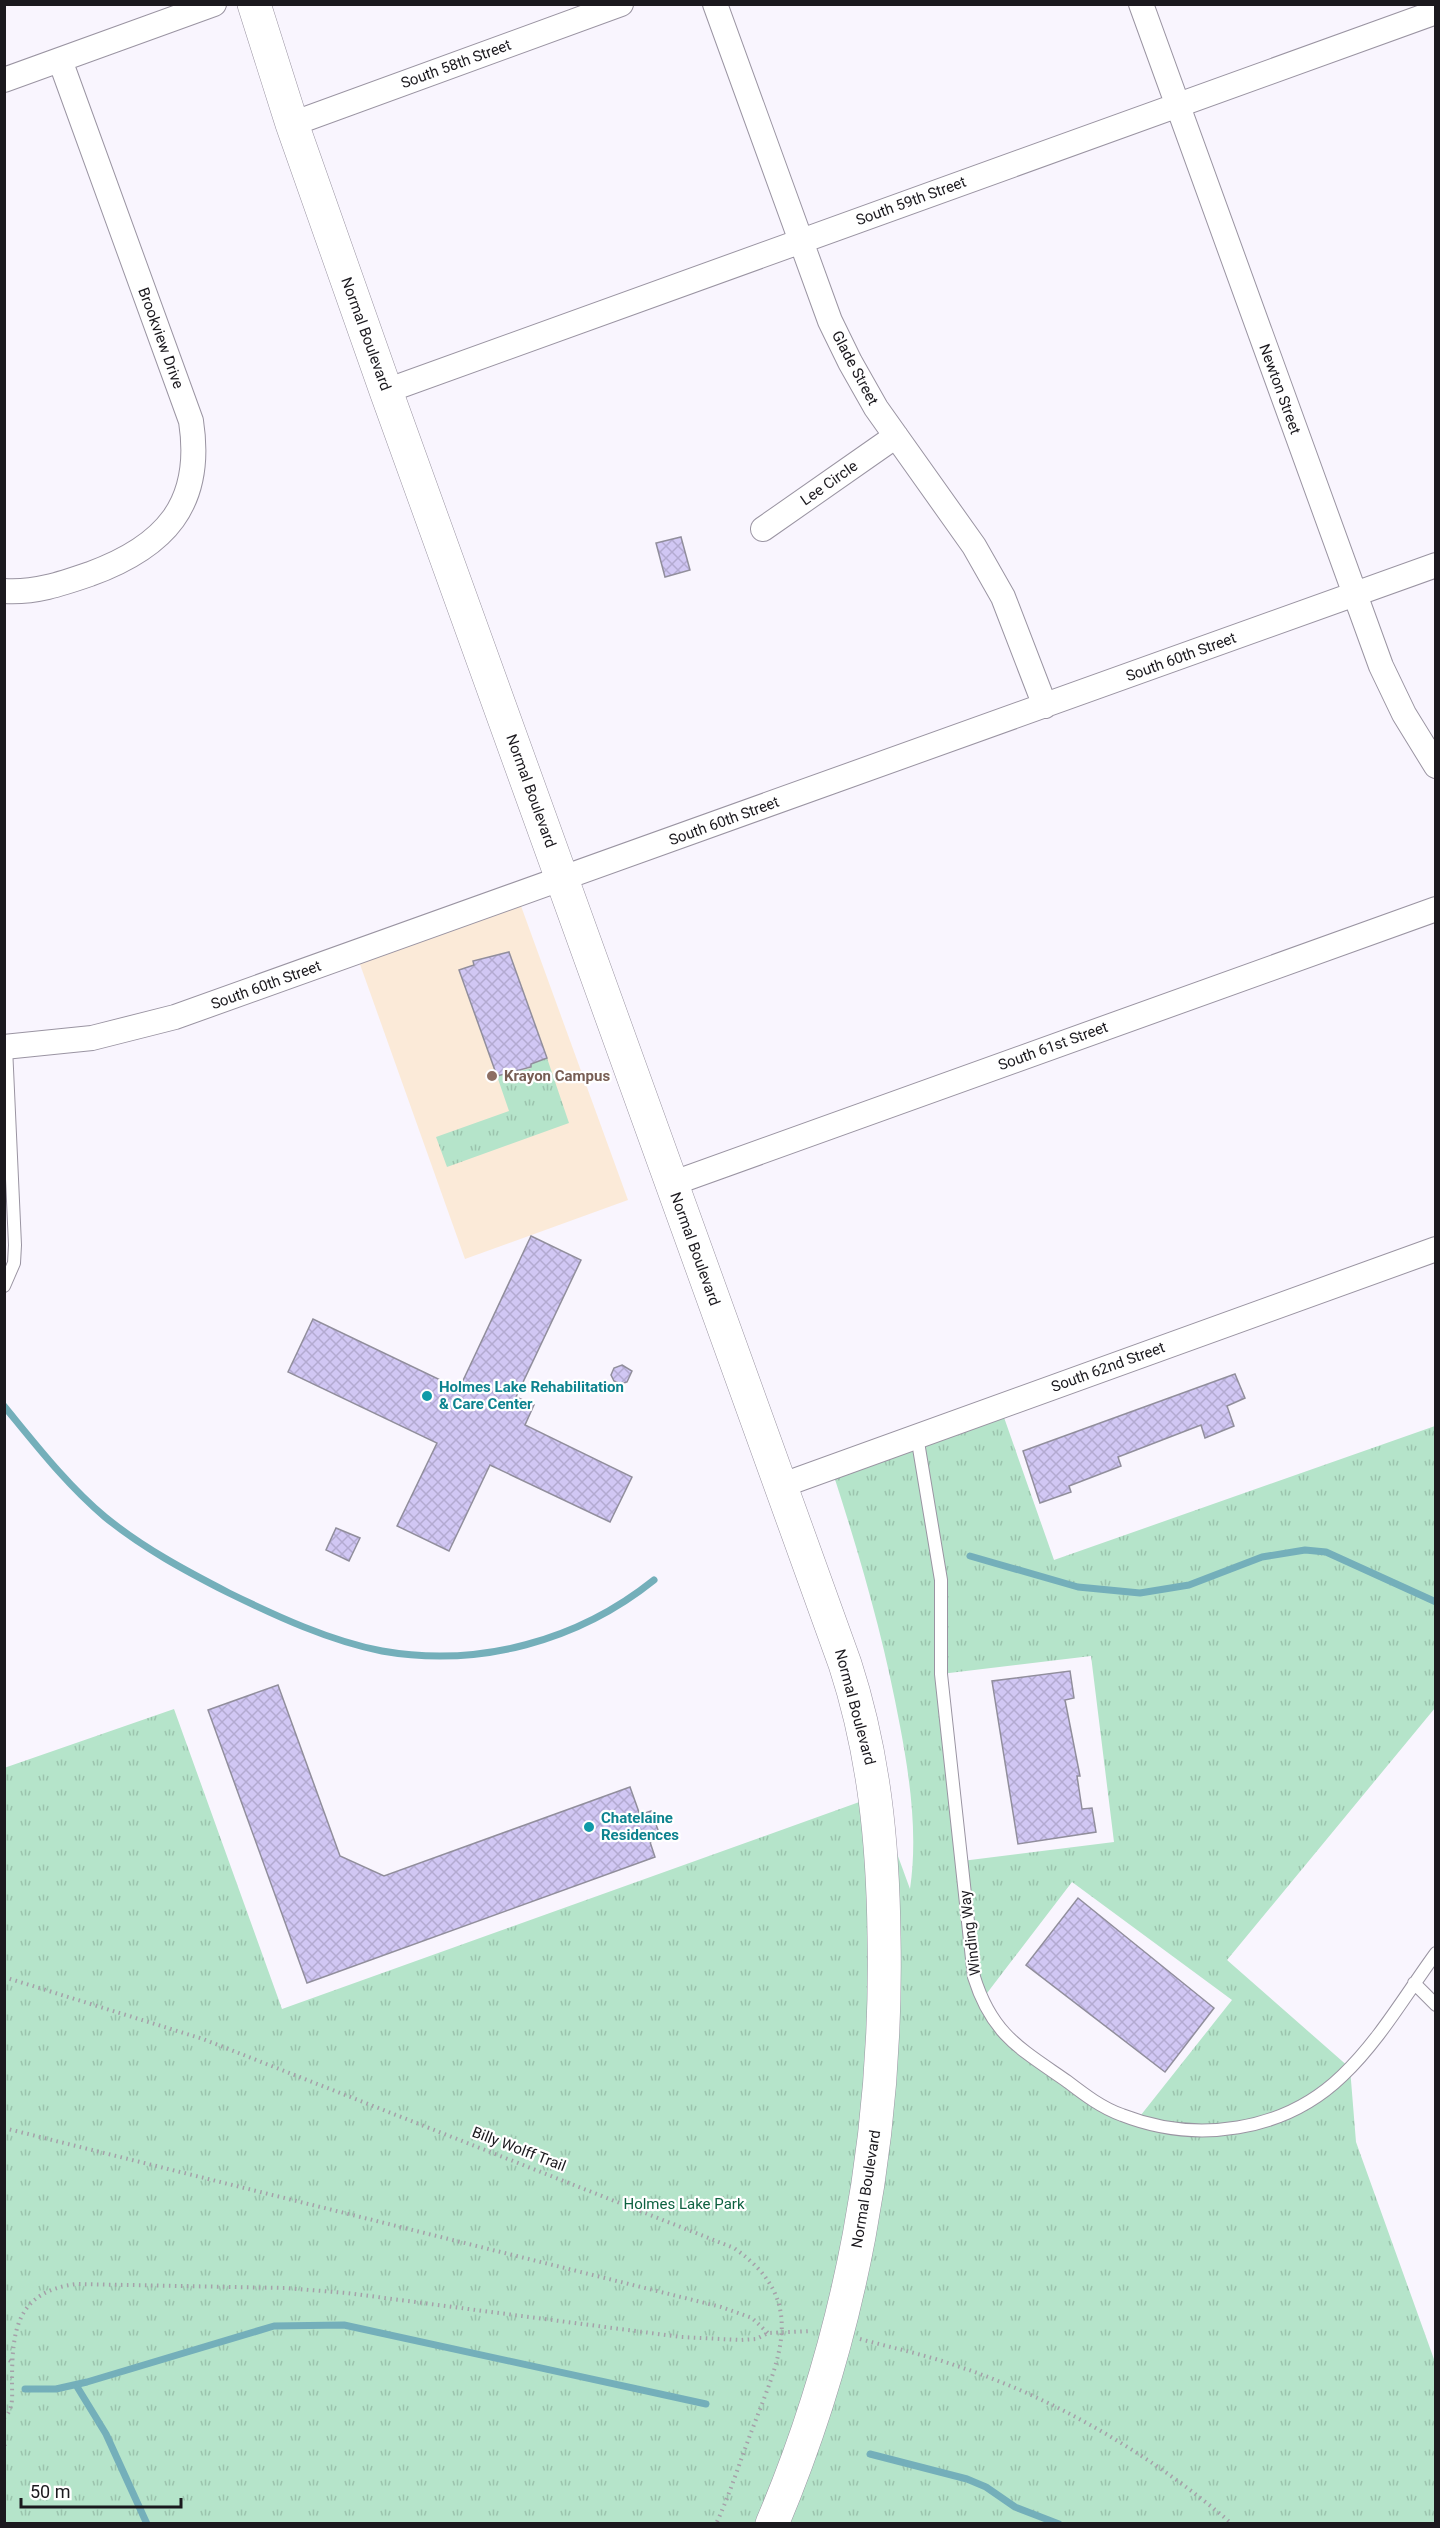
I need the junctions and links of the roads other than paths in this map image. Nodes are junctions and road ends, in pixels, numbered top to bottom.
1 (214, 4) edge
2 (254, 4) edge
3 (621, 4) edge
4 (715, 4) edge
5 (1142, 4) edge
6 (1436, 12) edge
7 (60, 60) junction
8 (4, 80) edge
9 (1178, 105) junction
10 (292, 124) junction
11 (801, 241) junction
12 (386, 391) junction
13 (896, 436) junction
14 (763, 529) dead end
15 (1436, 565) edge
16 (4, 591) edge
17 (1354, 594) junction
18 (1045, 706) junction
19 (1436, 766) edge
20 (563, 879) junction
21 (1436, 909) edge
22 (5, 1047) edge
23 (671, 1184) junction
24 (1436, 1250) edge
25 (4, 1286) edge
26 (917, 1436) junction
27 (780, 1486) junction
28 (1436, 1953) edge
29 (1414, 1983) junction
30 (1436, 2005) edge
31 (772, 2523) edge

1 - 7 street
2 - 10 main road, Normal Boulevard
3 - 10 street, South 58th Street
4 - 11 street, Glade Street
5 - 9 street, Newton Street
6 - 9 street, South 59th Street
7 - 8 street
7 - 16 street, Brookview Drive
9 - 11 street, South 59th Street
9 - 17 street, Newton Street
10 - 12 main road, Normal Boulevard
11 - 12 street, South 59th Street
11 - 13 street, Glade Street
12 - 20 main road, Normal Boulevard
13 - 14 street, Lee Circle
13 - 18 street, Glade Street
15 - 17 street, South 60th Street
17 - 18 street, South 60th Street
17 - 19 street, Newton Street
18 - 20 street, South 60th Street
20 - 22 street, South 60th Street
20 - 23 main road, Normal Boulevard
21 - 23 street, South 61st Street
22 - 25 lane
23 - 27 main road, Normal Boulevard
24 - 26 street, South 62nd Street
26 - 27 street, South 62nd Street
26 - 29 lane, Winding Way
27 - 31 main road, Normal Boulevard
28 - 29 lane, Winding Way
29 - 30 lane

